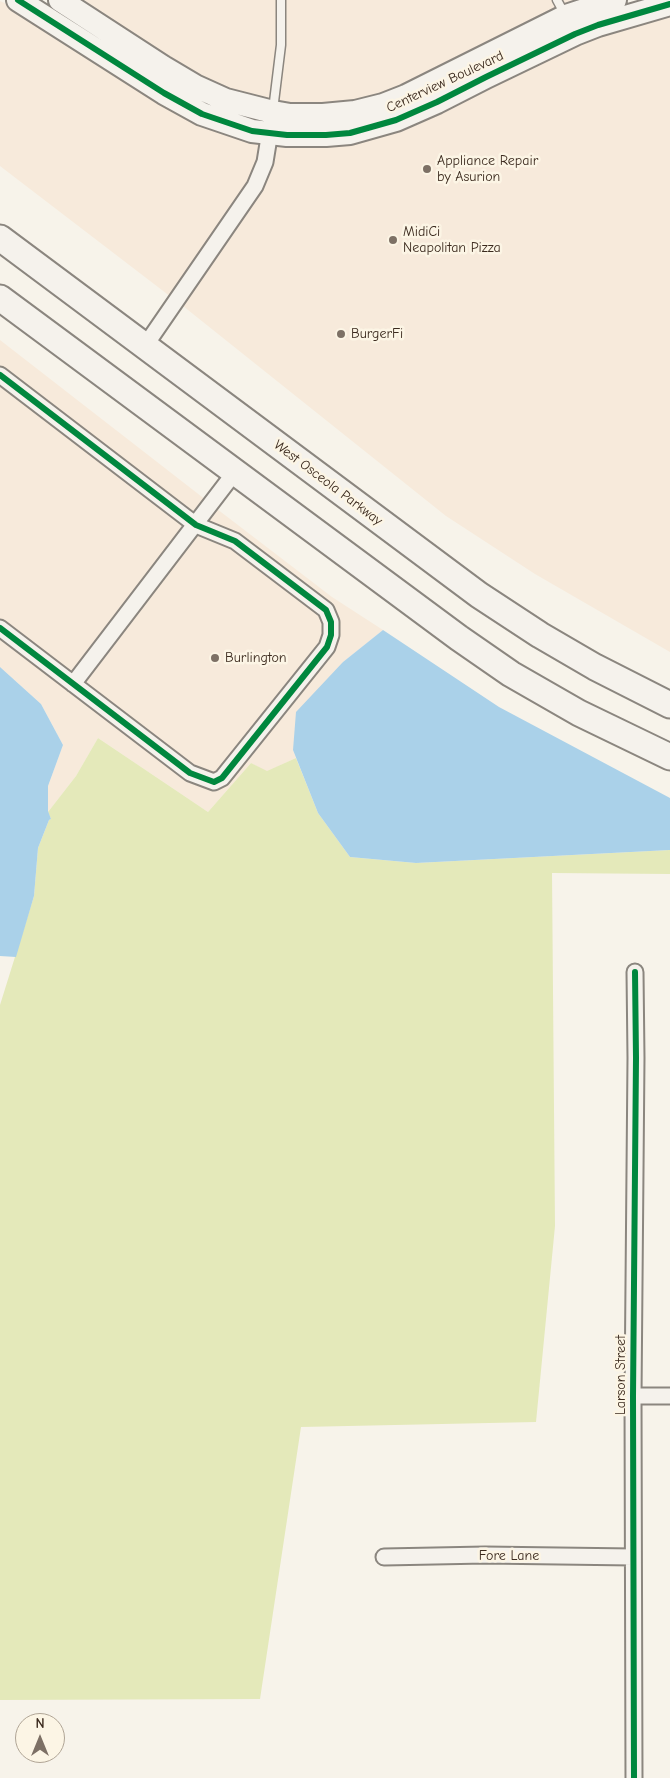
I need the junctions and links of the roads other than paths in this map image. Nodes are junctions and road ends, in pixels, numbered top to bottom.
1 (18, 0) edge
2 (60, 0) edge
3 (281, 0) edge
4 (615, 0) edge
5 (670, 4) edge
6 (566, 17) edge
7 (271, 123) junction
8 (0, 238) edge
9 (0, 298) edge
10 (145, 346) junction
11 (0, 375) edge
12 (236, 472) junction
13 (196, 525) junction
14 (0, 628) edge
15 (73, 684) junction
16 (670, 706) edge
17 (670, 757) edge
18 (635, 972) dead end
19 (634, 1396) junction
20 (670, 1396) edge
21 (384, 1557) dead end
22 (633, 1557) junction
23 (634, 1778) edge

1 - 7 street, Centerview Boulevard
2 - 7 street, Centerview Boulevard
3 - 7 lane
4 - 6 street, Centerview Boulevard
5 - 6 street, Centerview Boulevard
6 - 7 street, Centerview Boulevard
7 - 10 street
8 - 10 main road, West Osceola Parkway
9 - 12 main road
10 - 16 main road, West Osceola Parkway
11 - 13 street
12 - 13 street
12 - 17 main road
13 - 15 street
13 - 15 street
14 - 15 street
18 - 19 street, Larson Street
19 - 20 street
19 - 22 street, Larson Street
21 - 22 street, Fore Lane
22 - 23 street, Larson Street

